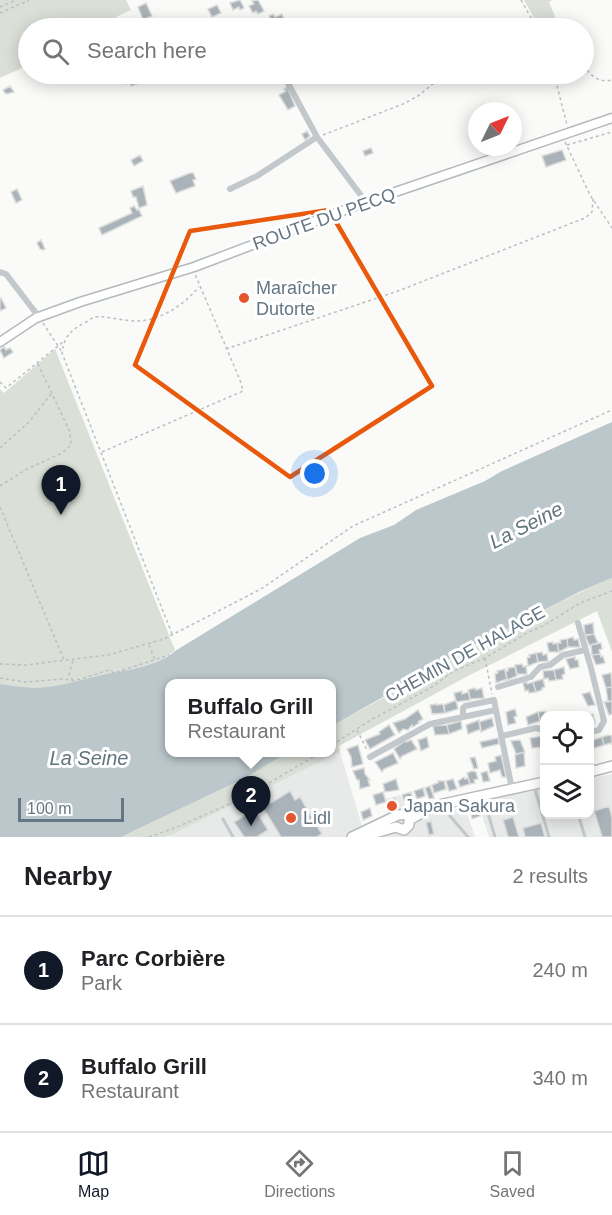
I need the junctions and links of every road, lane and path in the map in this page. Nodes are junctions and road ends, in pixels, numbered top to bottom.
1 (16, 0) edge
2 (29, 0) edge
3 (521, 0) edge
4 (0, 7) edge
5 (0, 14) edge
6 (531, 18) edge
7 (594, 78) edge
8 (612, 80) edge
9 (288, 84) edge
10 (433, 84) edge
11 (556, 84) edge
12 (612, 118) edge
13 (612, 132) edge
14 (566, 135) junction
15 (317, 137) junction
16 (566, 145) junction
17 (230, 189) dead end
18 (592, 199) junction
19 (366, 202) junction
20 (612, 228) edge
21 (194, 267) junction
22 (0, 272) edge
23 (199, 287) junction
24 (38, 317) junction
25 (64, 341) junction
26 (0, 342) edge
27 (57, 346) junction
28 (226, 349) junction
29 (62, 353) junction
30 (38, 362) junction
31 (0, 382) edge
32 (52, 393) junction
33 (612, 410) edge
34 (0, 448) edge
35 (101, 453) junction
36 (0, 486) edge
37 (0, 507) edge
38 (612, 591) edge
39 (578, 623) dead end
40 (172, 635) junction
41 (149, 644) junction
42 (585, 650) junction
43 (170, 655) dead end
44 (485, 658) junction
45 (73, 659) junction
46 (65, 661) junction
47 (155, 661) junction
48 (0, 664) edge
49 (0, 678) edge
50 (74, 681) junction
51 (498, 687) dead end
52 (494, 700) junction
53 (496, 710) junction
54 (463, 716) junction
55 (357, 729) junction
56 (540, 729) edge
57 (594, 731) edge
58 (501, 736) junction
59 (336, 742) edge
60 (315, 757) edge
61 (370, 757) joint
62 (612, 769) edge
63 (594, 771) edge
64 (540, 783) edge
65 (534, 785) junction
66 (512, 789) junction
67 (447, 803) junction
68 (488, 813) dead end
69 (407, 818) junction
70 (223, 819) dead end
71 (580, 819) edge
72 (395, 822) junction
73 (148, 837) edge
74 (233, 837) edge
75 (352, 837) edge
76 (361, 837) edge
77 (468, 837) edge
78 (495, 837) edge
79 (549, 837) edge
80 (585, 837) edge

1 - 4 path
2 - 5 path
3 - 6 path
7 - 8 path
9 - 15 street
10 - 15 path
11 - 14 path
12 - 14 main road, ROUTE DU PECQ
13 - 16 path
14 - 16 path
14 - 19 main road, ROUTE DU PECQ
15 - 17 street
15 - 19 street
16 - 18 path
18 - 20 path
18 - 28 path
19 - 21 main road, ROUTE DU PECQ
21 - 23 path
21 - 24 main road, ROUTE DU PECQ
22 - 24 street
23 - 25 path
23 - 28 path
24 - 26 main road, ROUTE DU PECQ
24 - 27 path
25 - 27 path
25 - 29 path
27 - 29 path
27 - 30 path
28 - 35 path
29 - 35 path
30 - 31 path
30 - 32 path
32 - 34 path
32 - 36 path
33 - 40 path
35 - 40 path
37 - 46 path
38 - 44 path, CHEMIN DE HALAGE
39 - 42 street
40 - 41 path
41 - 45 path
41 - 47 path
42 - 51 street
42 - 57 street
43 - 47 path
44 - 52 path
44 - 55 path, CHEMIN DE HALAGE
45 - 46 path
45 - 50 path
46 - 48 path
47 - 50 path
49 - 50 path
52 - 53 street
52 - 54 street
53 - 54 street
53 - 58 street
54 - 61 street
55 - 59 path, CHEMIN DE HALAGE
55 - 61 path
56 - 58 street
58 - 66 street
60 - 73 path
62 - 63 main road
64 - 65 main road
65 - 66 main road
65 - 79 lane
66 - 67 main road
67 - 69 main road
67 - 77 lane
68 - 78 lane
69 - 72 main road
69 - 72 main road
70 - 74 lane
71 - 80 lane
72 - 75 main road
72 - 76 main road

